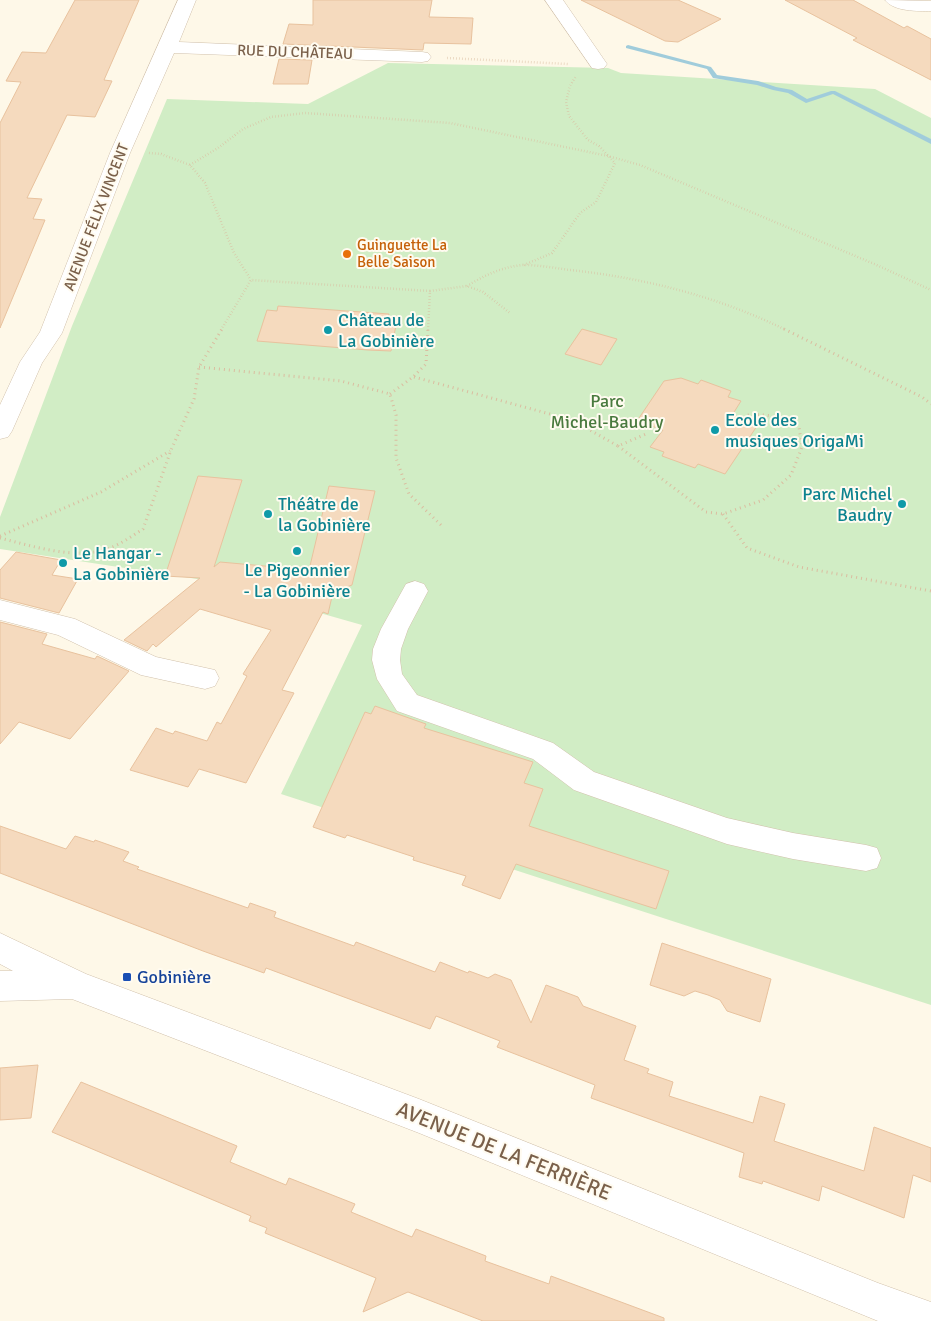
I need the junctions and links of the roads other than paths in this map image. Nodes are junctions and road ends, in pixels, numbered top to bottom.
1 (187, 0) edge
2 (554, 0) edge
3 (894, 0) edge
4 (911, 6) junction
5 (931, 6) edge
6 (931, 18) edge
7 (168, 47) junction
8 (422, 57) road end
9 (598, 64) dead end
10 (0, 431) edge
11 (415, 591) dead end
12 (0, 610) edge
13 (205, 678) dead end
14 (866, 858) dead end
15 (0, 948) edge
16 (76, 985) junction
17 (0, 986) edge
18 (875, 1311) edge
19 (930, 1321) edge

1 - 7 street, AVENUE FÉLIX VINCENT
2 - 9 street
3 - 4 street
4 - 5 street
4 - 6 street
7 - 8 street, RUE DU CHÂTEAU
7 - 10 street, AVENUE FÉLIX VINCENT
11 - 14 street
12 - 13 street
15 - 16 street, AVENUE DE LA FERRIÈRE
16 - 17 street, AVENUE DE LA FERRIÈRE
16 - 18 street, AVENUE DE LA FERRIÈRE
18 - 19 street, AVENUE DE LA FERRIÈRE

